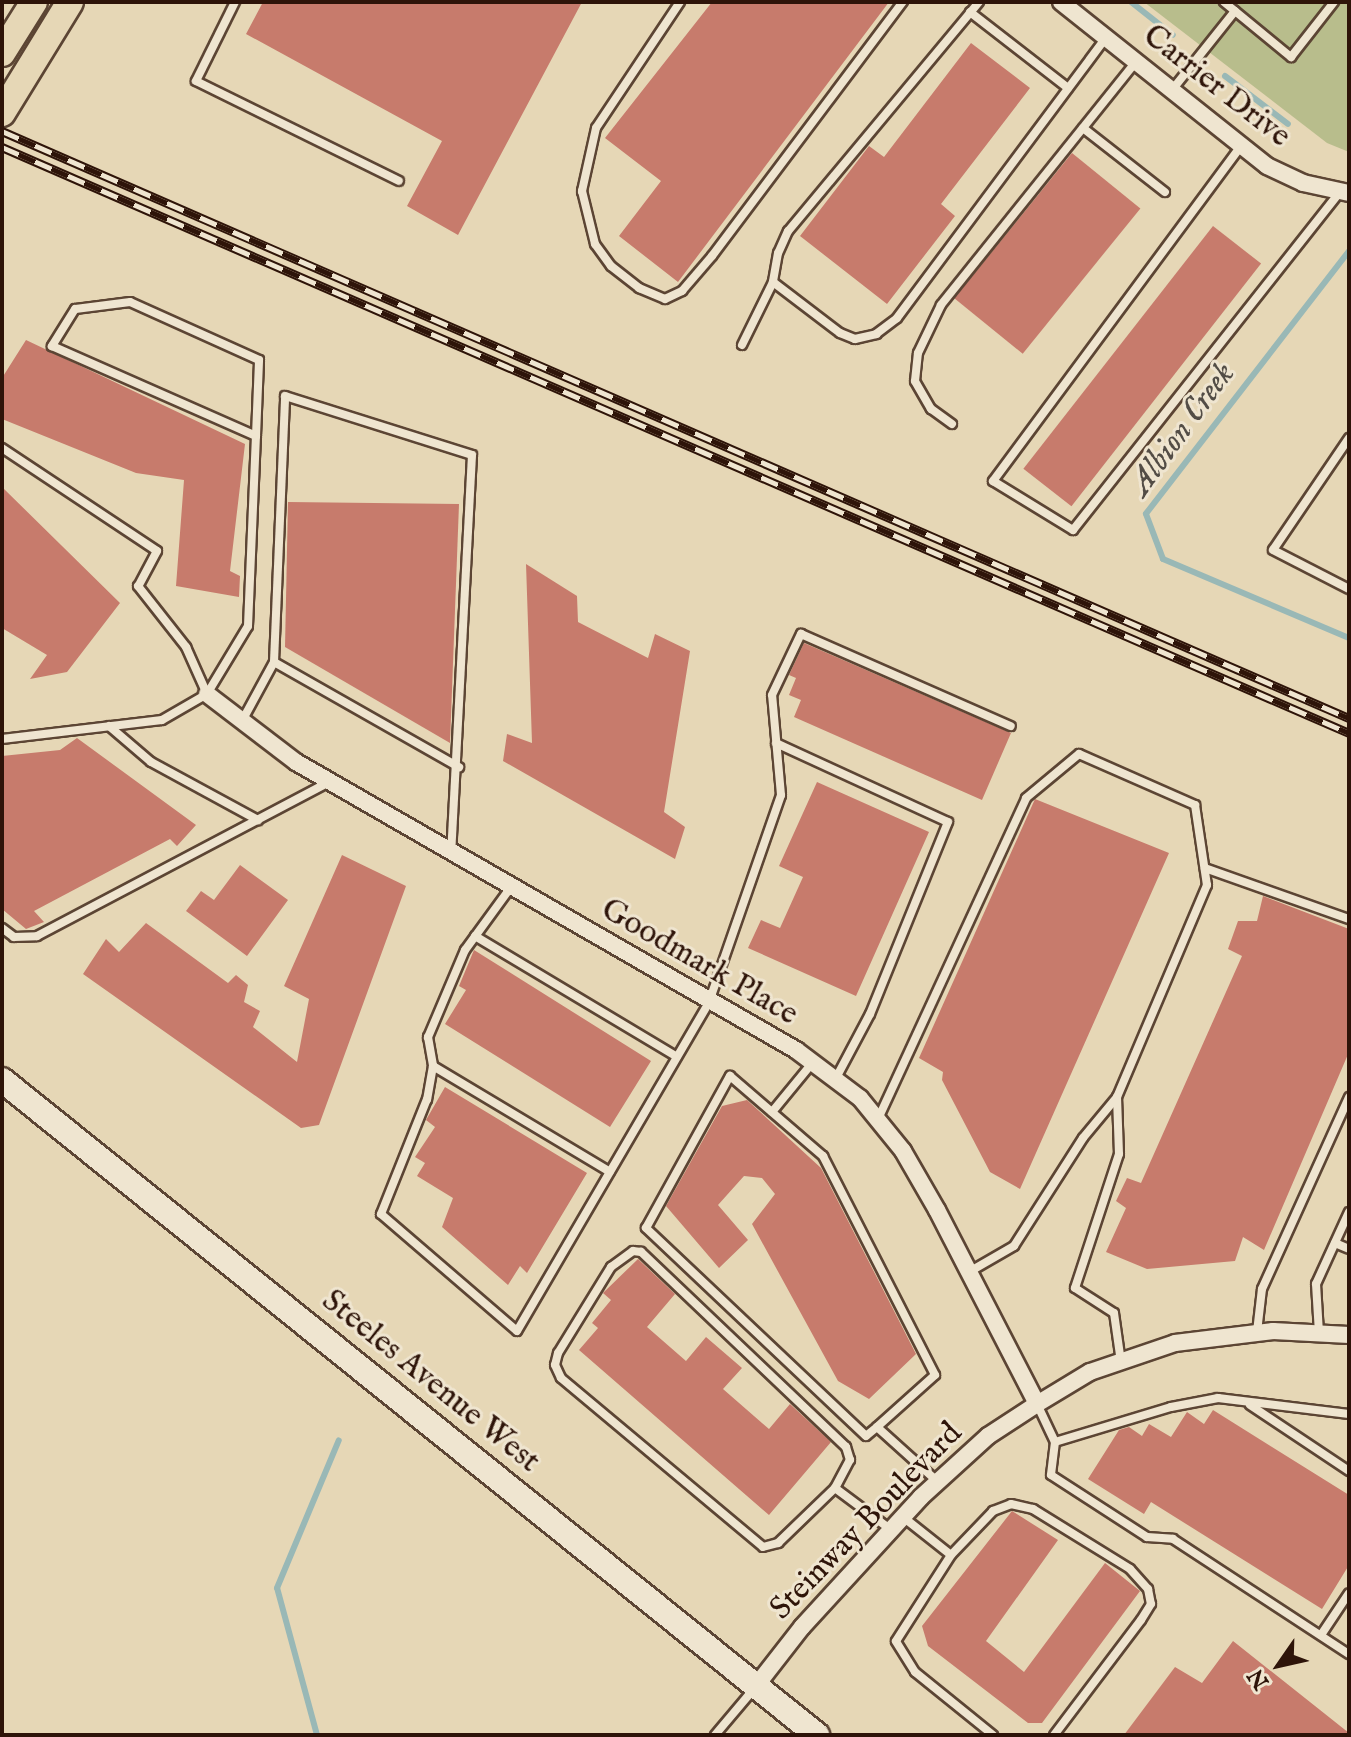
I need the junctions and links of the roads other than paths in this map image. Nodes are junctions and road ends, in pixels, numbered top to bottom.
1 (34, 2) edge
2 (70, 2) edge
3 (235, 2) edge
4 (680, 2) edge
5 (903, 2) edge
6 (979, 2) edge
7 (1061, 2) edge
8 (1224, 2) edge
9 (1334, 2) edge
10 (1235, 11) junction
11 (970, 12) junction
12 (1106, 38) junction
13 (8, 43) edge
14 (1136, 62) junction
15 (1068, 88) junction
16 (1172, 90) junction
17 (2, 113) edge
18 (1083, 128) junction
19 (1241, 146) junction
20 (399, 181) dead end
21 (1165, 192) dead end
22 (1344, 193) edge
23 (773, 282) junction
24 (742, 345) dead end
25 (952, 424) dead end
26 (256, 436) junction
27 (1349, 438) edge
28 (2, 448) edge
29 (1349, 589) edge
30 (274, 662) junction
31 (207, 694) junction
32 (242, 721) junction
33 (109, 726) junction
34 (1011, 726) dead end
35 (2, 739) edge
36 (776, 743) junction
37 (459, 767) junction
38 (330, 781) junction
39 (258, 820) junction
40 (451, 853) junction
41 (1205, 868) junction
42 (511, 887) junction
43 (1349, 919) edge
44 (2, 928) edge
45 (475, 936) junction
46 (709, 1002) junction
47 (677, 1057) junction
48 (813, 1062) junction
49 (433, 1066) junction
50 (836, 1078) junction
51 (2, 1080) edge
52 (1117, 1097) junction
53 (1349, 1097) edge
54 (772, 1112) junction
55 (878, 1120) junction
56 (610, 1172) junction
57 (1349, 1212) edge
58 (1335, 1243) junction
59 (1349, 1249) edge
60 (968, 1273) junction
61 (1257, 1332) junction
62 (1319, 1333) junction
63 (1349, 1335) edge
64 (1121, 1362) junction
65 (1247, 1403) junction
66 (1037, 1404) junction
67 (1349, 1414) edge
68 (877, 1427) junction
69 (1055, 1442) junction
70 (1349, 1471) edge
71 (937, 1481) junction
72 (835, 1488) junction
73 (902, 1517) junction
74 (890, 1529) junction
75 (951, 1555) junction
76 (1349, 1593) edge
77 (1321, 1635) junction
78 (1349, 1654) edge
79 (756, 1686) junction
80 (715, 1735) edge
81 (817, 1735) edge
82 (993, 1735) edge
83 (1054, 1735) edge

1 - 13 main road
2 - 17 main road
3 - 20 lane
4 - 5 lane
6 - 11 lane
7 - 12 street, Carrier Drive
8 - 10 lane
9 - 10 lane
10 - 16 lane
11 - 15 lane
11 - 23 lane
12 - 14 street, Carrier Drive
12 - 15 lane
14 - 16 street, Carrier Drive
14 - 18 lane
15 - 23 lane
16 - 19 street, Carrier Drive
18 - 21 lane
18 - 25 lane
19 - 22 street, Carrier Drive
19 - 22 lane
23 - 24 lane
26 - 26 lane
26 - 31 lane
27 - 29 lane
28 - 31 lane
30 - 32 lane
30 - 37 lane
30 - 37 lane
31 - 32 street, Goodmark Place
31 - 33 lane
32 - 38 street, Goodmark Place
33 - 35 lane
33 - 39 lane
34 - 36 lane
36 - 46 lane
36 - 50 lane
37 - 40 lane
38 - 39 lane
38 - 40 street, Goodmark Place
39 - 44 lane
40 - 42 street, Goodmark Place
41 - 43 lane
41 - 52 lane
41 - 55 lane
42 - 45 lane
42 - 46 street, Goodmark Place
45 - 47 lane
45 - 49 lane
46 - 47 lane
46 - 48 street, Goodmark Place
47 - 56 lane
48 - 50 street, Goodmark Place
48 - 54 lane
49 - 56 lane
49 - 56 lane
50 - 55 street, Goodmark Place
51 - 79 main road, Steeles Avenue West
52 - 60 lane
52 - 64 lane
53 - 61 lane
54 - 68 lane
54 - 68 lane
55 - 60 street, Goodmark Place
57 - 58 lane
58 - 59 lane
58 - 62 lane
60 - 66 street, Goodmark Place
61 - 62 street, Steinway Boulevard
61 - 64 street, Steinway Boulevard
62 - 63 street, Steinway Boulevard
64 - 66 street, Steinway Boulevard
65 - 67 lane
65 - 69 lane
65 - 70 lane
66 - 69 lane
66 - 71 street, Steinway Boulevard
68 - 71 lane
69 - 77 lane
71 - 73 street, Steinway Boulevard
72 - 72 lane
72 - 74 lane
73 - 74 street, Steinway Boulevard
73 - 75 lane
74 - 79 street, Steinway Boulevard
75 - 82 lane
75 - 83 lane
76 - 77 lane
77 - 78 lane
79 - 80 lane
79 - 81 main road, Steeles Avenue West

